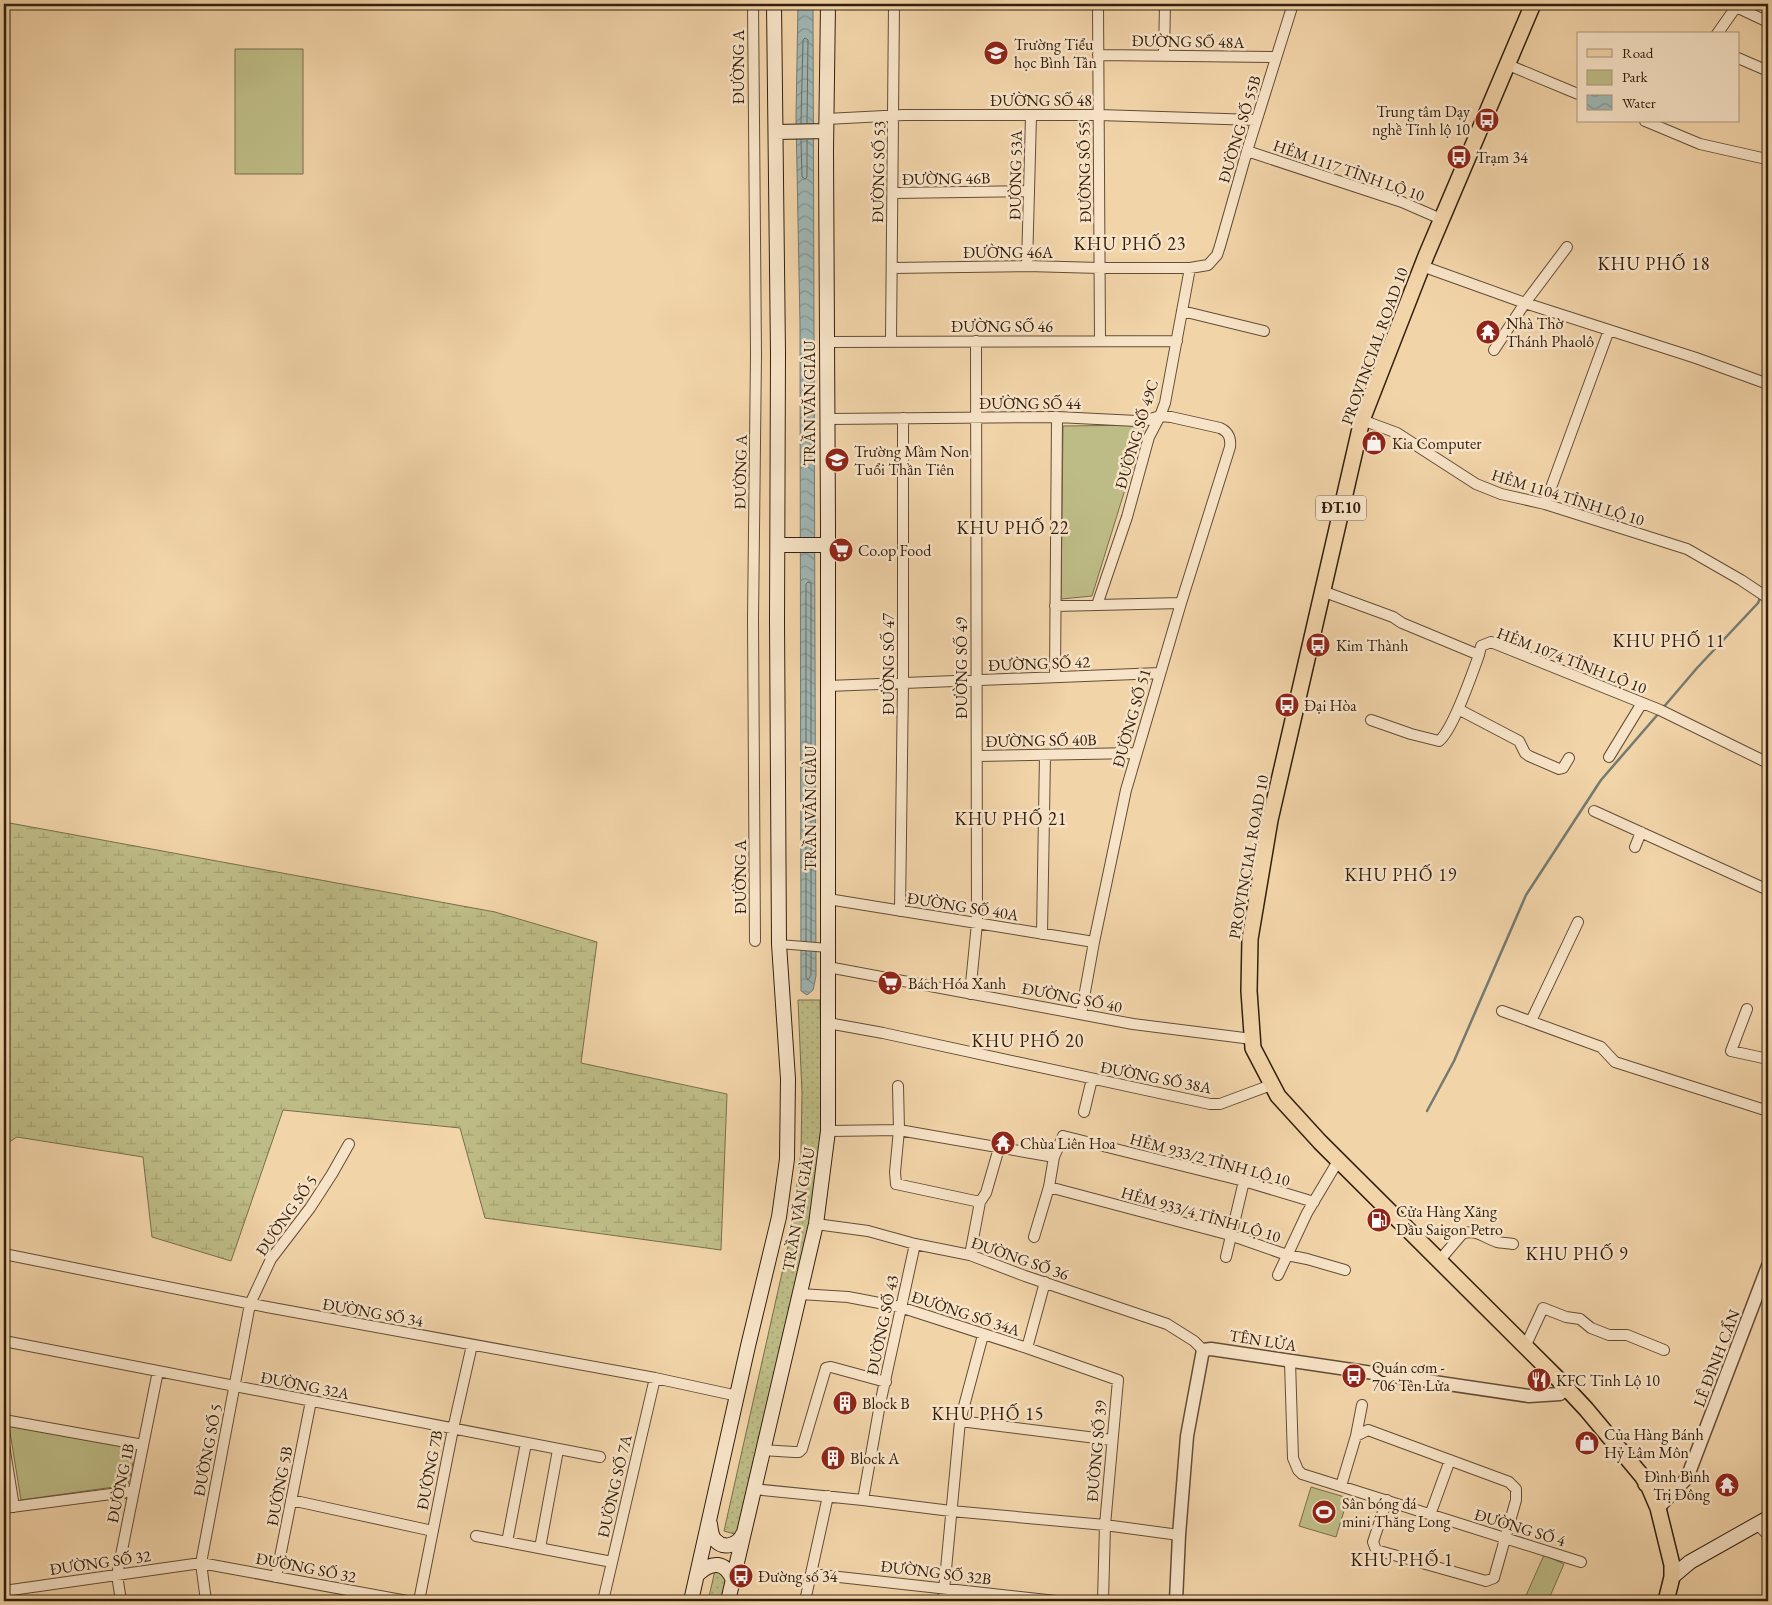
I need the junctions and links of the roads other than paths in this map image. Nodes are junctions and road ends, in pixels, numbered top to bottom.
1 (753, 4) edge
2 (774, 4) edge
3 (828, 4) edge
4 (894, 4) edge
5 (1098, 4) edge
6 (1165, 4) edge
7 (1293, 4) edge
8 (1533, 4) edge
9 (1733, 5) edge
10 (1768, 22) edge
11 (1718, 32) edge
12 (1098, 55) junction
13 (1164, 55) junction
14 (1276, 57) junction
15 (1740, 59) edge
16 (1506, 64) junction
17 (1768, 71) edge
18 (1577, 94) edge
19 (1099, 115) junction
20 (894, 116) junction
21 (1031, 116) junction
22 (1256, 120) junction
23 (1647, 122) edge
24 (826, 125) junction
25 (776, 132) junction
26 (1247, 151) junction
27 (1762, 158) dead end
28 (1029, 191) junction
29 (893, 193) junction
30 (1441, 219) junction
31 (1567, 247) dead end
32 (1213, 262) joint
33 (1027, 266) junction
34 (1422, 266) junction
35 (892, 268) junction
36 (1100, 268) junction
37 (1190, 268) junction
38 (1525, 303) junction
39 (1182, 311) junction
40 (1609, 330) junction
41 (1264, 331) dead end
42 (1177, 340) junction
43 (892, 341) junction
44 (976, 341) junction
45 (1100, 341) junction
46 (827, 342) junction
47 (1494, 350) dead end
48 (1768, 384) edge
49 (1056, 416) junction
50 (1160, 416) junction
51 (976, 417) junction
52 (903, 418) junction
53 (826, 419) junction
54 (1362, 420) junction
55 (1229, 435) joint
56 (1545, 504) junction
57 (782, 545) junction
58 (824, 545) junction
59 (1322, 591) junction
60 (1764, 595) edge
61 (1180, 603) junction
62 (1098, 605) junction
63 (1055, 606) junction
64 (1479, 655) junction
65 (1160, 672) junction
66 (1055, 677) junction
67 (976, 680) junction
68 (903, 683) junction
69 (828, 686) junction
70 (1647, 705) junction
71 (1458, 708) junction
72 (1371, 720) dead end
73 (1136, 753) junction
74 (1045, 755) junction
75 (976, 756) junction
76 (1609, 756) dead end
77 (1569, 758) dead end
78 (1768, 762) edge
79 (1594, 811) dead end
80 (1641, 832) junction
81 (1635, 847) dead end
82 (1768, 890) edge
83 (828, 899) junction
84 (900, 911) junction
85 (1578, 922) dead end
86 (977, 923) junction
87 (1042, 934) junction
88 (756, 940) dead end
89 (1094, 942) junction
90 (784, 945) junction
91 (825, 948) junction
92 (828, 966) junction
93 (970, 994) junction
94 (1746, 1009) dead end
95 (1502, 1011) dead end
96 (1081, 1014) junction
97 (1532, 1022) junction
98 (828, 1023) junction
99 (1252, 1039) junction
100 (1768, 1059) edge
101 (1092, 1079) junction
102 (1271, 1085) junction
103 (898, 1086) dead end
104 (1768, 1111) edge
105 (1084, 1112) dead end
106 (899, 1130) junction
107 (828, 1131) junction
108 (349, 1144) dead end
109 (999, 1148) junction
110 (1054, 1157) junction
111 (1338, 1161) junction
112 (1244, 1181) junction
113 (1049, 1187) junction
114 (980, 1202) junction
115 (1314, 1202) junction
116 (816, 1224) junction
117 (1230, 1235) junction
118 (1034, 1237) dead end
119 (915, 1244) junction
120 (1513, 1244) dead end
121 (4, 1254) edge
122 (970, 1255) junction
123 (1287, 1255) junction
124 (1226, 1257) dead end
125 (1439, 1261) junction
126 (1768, 1266) edge
127 (1346, 1270) dead end
128 (1278, 1275) dead end
129 (1045, 1282) junction
130 (800, 1294) junction
131 (250, 1304) junction
132 (900, 1307) junction
133 (983, 1335) junction
134 (4, 1341) edge
135 (472, 1345) junction
136 (1525, 1347) junction
137 (1027, 1348) junction
138 (1203, 1350) junction
139 (1664, 1350) dead end
140 (1290, 1362) junction
141 (158, 1371) junction
142 (655, 1378) junction
143 (1118, 1380) joint
144 (886, 1382) junction
145 (234, 1386) junction
146 (1566, 1388) junction
147 (738, 1396) junction
148 (311, 1401) junction
149 (1362, 1405) dead end
150 (4, 1420) edge
151 (960, 1421) junction
152 (453, 1429) junction
153 (1356, 1436) junction
154 (1112, 1440) junction
155 (526, 1443) junction
156 (4, 1445) edge
157 (143, 1445) junction
158 (558, 1450) junction
159 (762, 1450) junction
160 (600, 1458) dead end
161 (1450, 1460) junction
162 (1646, 1484) junction
163 (1341, 1486) junction
164 (753, 1488) junction
165 (134, 1491) junction
166 (1674, 1492) junction
167 (828, 1496) junction
168 (291, 1500) junction
169 (863, 1500) junction
170 (1387, 1500) junction
171 (9, 1508) edge
172 (1658, 1508) junction
173 (951, 1511) junction
174 (1430, 1515) junction
175 (1762, 1521) edge
176 (710, 1524) junction
177 (1105, 1525) junction
178 (432, 1531) junction
179 (743, 1533) junction
180 (1179, 1535) junction
181 (476, 1536) dead end
182 (1768, 1536) edge
183 (1506, 1538) junction
184 (507, 1542) junction
185 (540, 1548) junction
186 (201, 1562) junction
187 (612, 1562) junction
188 (1581, 1562) dead end
189 (698, 1574) junction
190 (812, 1574) junction
191 (117, 1575) junction
192 (276, 1577) junction
193 (1672, 1577) junction
194 (733, 1580) junction
195 (944, 1589) junction
196 (4, 1591) edge
197 (1013, 1599) edge
198 (121, 1601) edge
199 (206, 1601) edge
200 (407, 1601) edge
201 (418, 1601) edge
202 (603, 1601) edge
203 (691, 1601) edge
204 (728, 1601) edge
205 (805, 1601) edge
206 (943, 1601) edge
207 (1056, 1601) edge
208 (1103, 1601) edge
209 (1176, 1601) edge
210 (1666, 1601) edge

1 - 88 street, ĐƯỜNG A
2 - 25 main road, TRẦN VĂN GIÀU
3 - 24 main road, TRẦN VĂN GIÀU
4 - 20 street, ĐƯỜNG SỐ 53
5 - 12 street, ĐƯỜNG SỐ 55
6 - 13 street
7 - 14 street, ĐƯỜNG SỐ 55B
8 - 16 main road, PROVINCIAL ROAD 10 / ĐT.10
9 - 10 street
9 - 11 street
12 - 13 street, ĐƯỜNG SỐ 48A
12 - 19 street, ĐƯỜNG SỐ 55
13 - 14 street, ĐƯỜNG SỐ 48A
14 - 22 street, ĐƯỜNG SỐ 55B
15 - 17 street
16 - 18 street
16 - 30 main road, PROVINCIAL ROAD 10 / ĐT.10
19 - 21 street, ĐƯỜNG SỐ 48
19 - 22 street, ĐƯỜNG SỐ 48
19 - 36 street, ĐƯỜNG SỐ 55
20 - 21 street, ĐƯỜNG SỐ 48
20 - 24 street, ĐƯỜNG SỐ 48
20 - 29 street, ĐƯỜNG SỐ 53
21 - 28 street, ĐƯỜNG 53A
22 - 26 street, ĐƯỜNG SỐ 55B
23 - 27 street
24 - 25 main road
24 - 46 main road, TRẦN VĂN GIÀU
25 - 57 main road, TRẦN VĂN GIÀU
26 - 30 street, HẺM 1117 TỈNH LỘ 10
26 - 32 street, ĐƯỜNG SỐ 55B
28 - 29 street, ĐƯỜNG 46B
28 - 33 street, ĐƯỜNG 53A
29 - 35 street, ĐƯỜNG SỐ 53
30 - 34 main road, PROVINCIAL ROAD 10 / ĐT.10
31 - 38 street
32 - 37 street, ĐƯỜNG 46A
33 - 35 street, ĐƯỜNG 46A
33 - 36 street, ĐƯỜNG 46A
34 - 38 street
34 - 54 main road, PROVINCIAL ROAD 10 / ĐT.10
35 - 43 street, ĐƯỜNG SỐ 53
36 - 37 street, ĐƯỜNG 46A
36 - 45 street, ĐƯỜNG SỐ 55
37 - 39 street, ĐƯỜNG SỐ 49C
38 - 40 street
38 - 47 street
39 - 41 street
39 - 42 street, ĐƯỜNG SỐ 49C
40 - 48 street
40 - 56 street
42 - 45 street, ĐƯỜNG SỐ 46
42 - 50 street, ĐƯỜNG SỐ 49C
43 - 44 street, ĐƯỜNG SỐ 46
43 - 46 street, ĐƯỜNG SỐ 46
44 - 45 street, ĐƯỜNG SỐ 46
44 - 51 street, ĐƯỜNG SỐ 49
46 - 53 main road, TRẦN VĂN GIÀU
49 - 50 street, ĐƯỜNG SỐ 44
49 - 51 street, ĐƯỜNG SỐ 44
49 - 63 street
50 - 55 street, ĐƯỜNG SỐ 44
50 - 62 street, ĐƯỜNG SỐ 49C
51 - 52 street, ĐƯỜNG SỐ 44
51 - 67 street, ĐƯỜNG SỐ 49
52 - 53 street, ĐƯỜNG SỐ 44
52 - 68 street, ĐƯỜNG SỐ 47
53 - 58 main road, TRẦN VĂN GIÀU
54 - 56 street, HẺM 1104 TỈNH LỘ 10
54 - 59 main road, PROVINCIAL ROAD 10 / ĐT.10
55 - 61 street, ĐƯỜNG SỐ 51
56 - 60 street, HẺM 1104 TỈNH LỘ 10
57 - 58 main road
57 - 90 main road, TRẦN VĂN GIÀU
58 - 69 main road, TRẦN VĂN GIÀU
59 - 64 street, HẺM 1074 TỈNH LỘ 10
59 - 99 main road, PROVINCIAL ROAD 10 / ĐT.10
61 - 62 street
61 - 65 street, ĐƯỜNG SỐ 51
62 - 63 street
63 - 66 street
64 - 70 street, HẺM 1074 TỈNH LỘ 10
64 - 71 street
65 - 66 street, ĐƯỜNG SỐ 42
65 - 73 street, ĐƯỜNG SỐ 51
66 - 67 street, ĐƯỜNG SỐ 42
67 - 68 street, ĐƯỜNG SỐ 42
67 - 75 street, ĐƯỜNG SỐ 49
68 - 69 street, ĐƯỜNG SỐ 42
68 - 84 street, ĐƯỜNG SỐ 47
69 - 83 main road, TRẦN VĂN GIÀU
70 - 76 street
70 - 78 street
71 - 72 street
71 - 77 street
73 - 74 street, ĐƯỜNG SỐ 40B
73 - 89 street, ĐƯỜNG SỐ 51
74 - 75 street, ĐƯỜNG SỐ 40B
74 - 87 street
75 - 86 street, ĐƯỜNG SỐ 49
79 - 80 street
80 - 81 street
80 - 82 street
83 - 84 street, ĐƯỜNG SỐ 40A
83 - 91 main road, TRẦN VĂN GIÀU
84 - 86 street, ĐƯỜNG SỐ 40A
85 - 97 street
86 - 87 street, ĐƯỜNG SỐ 40A
86 - 93 street, ĐƯỜNG SỐ 49
87 - 89 street, ĐƯỜNG SỐ 40A
89 - 96 street, ĐƯỜNG SỐ 51
90 - 91 street
90 - 147 main road, TRẦN VĂN GIÀU
91 - 92 main road, TRẦN VĂN GIÀU
92 - 93 street, ĐƯỜNG SỐ 40
92 - 98 main road, TRẦN VĂN GIÀU
93 - 96 street, ĐƯỜNG SỐ 40
94 - 100 street
95 - 97 street
96 - 99 street, ĐƯỜNG SỐ 40
97 - 104 street
98 - 101 street, ĐƯỜNG SỐ 38A
98 - 107 main road, TRẦN VĂN GIÀU
99 - 102 main road, PROVINCIAL ROAD 10 / ĐT.10
101 - 102 street, ĐƯỜNG SỐ 38A
101 - 105 street
102 - 111 main road, PROVINCIAL ROAD 10 / ĐT.10
103 - 106 street
106 - 107 street
106 - 109 street
106 - 114 street
107 - 116 main road, TRẦN VĂN GIÀU
108 - 131 street, ĐƯỜNG SỐ 5
109 - 110 street
109 - 114 street
110 - 112 street, HẺM 933/2 TỈNH LỘ 10
110 - 113 street
111 - 115 street
111 - 125 main road, PROVINCIAL ROAD 10 / ĐT.10
112 - 115 street, HẺM 933/2 TỈNH LỘ 10
112 - 117 street
113 - 117 street, HẺM 933/4 TỈNH LỘ 10
113 - 118 street
114 - 122 street
115 - 123 street
116 - 119 street, ĐƯỜNG SỐ 36
116 - 130 main road, TRẦN VĂN GIÀU
117 - 123 street, HẺM 933/4 TỈNH LỘ 10
117 - 124 street
119 - 122 street, ĐƯỜNG SỐ 36
119 - 132 street, ĐƯỜNG SỐ 43
120 - 125 street
121 - 131 street, ĐƯỜNG SỐ 34
122 - 129 street, ĐƯỜNG SỐ 36
123 - 127 street, HẺM 933/4 TỈNH LỘ 10
123 - 128 street
125 - 136 main road, PROVINCIAL ROAD 10 / ĐT.10
126 - 166 street, LÊ ĐÌNH CẨN
129 - 137 street
129 - 138 street, ĐƯỜNG SỐ 36
130 - 132 street, ĐƯỜNG SỐ 34A
130 - 159 main road, TRẦN VĂN GIÀU
131 - 135 street, ĐƯỜNG SỐ 34
131 - 145 street, ĐƯỜNG SỐ 5
132 - 133 street, ĐƯỜNG SỐ 34A
132 - 144 street, ĐƯỜNG SỐ 43
133 - 137 street, ĐƯỜNG SỐ 34A
133 - 151 street
134 - 141 street, ĐƯỜNG 32A
135 - 142 street, ĐƯỜNG SỐ 34
135 - 152 street, ĐƯỜNG 7B
136 - 139 street
136 - 146 main road, PROVINCIAL ROAD 10 / ĐT.10
137 - 143 street, ĐƯỜNG SỐ 34A
138 - 140 street, TÊN LỬA
138 - 180 street
140 - 146 street, TÊN LỬA
140 - 163 street, ĐƯỜNG SỐ 4
141 - 145 street, ĐƯỜNG 32A
141 - 157 street, ĐƯỜNG 1B
142 - 147 street, ĐƯỜNG SỐ 34
142 - 187 street, ĐƯỜNG SỐ 7A
143 - 154 street, ĐƯỜNG SỐ 39
144 - 159 street
144 - 169 street, ĐƯỜNG SỐ 43
145 - 148 street, ĐƯỜNG 32A
145 - 186 street, ĐƯỜNG SỐ 5
146 - 162 main road, PROVINCIAL ROAD 10 / ĐT.10
147 - 176 main road, TRẦN VĂN GIÀU
148 - 152 street, ĐƯỜNG 32A
148 - 168 street, ĐƯỜNG 5B
149 - 153 street
150 - 157 street
151 - 154 street
151 - 173 street
152 - 155 street, ĐƯỜNG 32A
152 - 178 street, ĐƯỜNG 7B
153 - 161 street
153 - 163 street
154 - 177 street, ĐƯỜNG SỐ 39
155 - 158 street, ĐƯỜNG 32A
155 - 184 street
156 - 171 street
157 - 165 street, ĐƯỜNG 1B
158 - 160 street, ĐƯỜNG 32A
158 - 185 street
159 - 164 main road, TRẦN VĂN GIÀU
161 - 174 street
161 - 183 street
162 - 166 main road
162 - 172 main road, PROVINCIAL ROAD 10 / ĐT.10
163 - 170 street, ĐƯỜNG SỐ 4
164 - 167 street
164 - 179 main road, TRẦN VĂN GIÀU
165 - 171 street
165 - 191 street, ĐƯỜNG 1B
166 - 172 street, LÊ ĐÌNH CẨN
167 - 169 street
167 - 190 street
168 - 178 street
168 - 192 street, ĐƯỜNG 5B
169 - 173 street
170 - 174 street, ĐƯỜNG SỐ 4
170 - 183 street
172 - 193 main road, PROVINCIAL ROAD 10 / ĐT.10
173 - 177 street
173 - 195 street
174 - 183 street, ĐƯỜNG SỐ 4
175 - 182 street
175 - 193 main road
176 - 179 main road
176 - 189 main road, TRẦN VĂN GIÀU
177 - 180 street
177 - 208 street, ĐƯỜNG SỐ 39
178 - 201 street, ĐƯỜNG 7B
179 - 194 main road, TRẦN VĂN GIÀU
180 - 209 street
181 - 184 street
183 - 188 street, ĐƯỜNG SỐ 4
184 - 185 street
185 - 187 street
186 - 191 street, ĐƯỜNG SỐ 32
186 - 192 street, ĐƯỜNG SỐ 32
186 - 199 street, ĐƯỜNG SỐ 5
187 - 202 street, ĐƯỜNG SỐ 7A
189 - 194 main road
189 - 203 main road, TRẦN VĂN GIÀU
190 - 195 street, ĐƯỜNG SỐ 32B
190 - 205 street
191 - 196 street, ĐƯỜNG SỐ 32
191 - 198 street, ĐƯỜNG 1B
192 - 200 street, ĐƯỜNG SỐ 32
193 - 210 main road, PROVINCIAL ROAD 10 / ĐT.10
194 - 204 main road, TRẦN VĂN GIÀU
195 - 197 street, ĐƯỜNG SỐ 32B
195 - 206 street
197 - 207 street, ĐƯỜNG SỐ 32B

